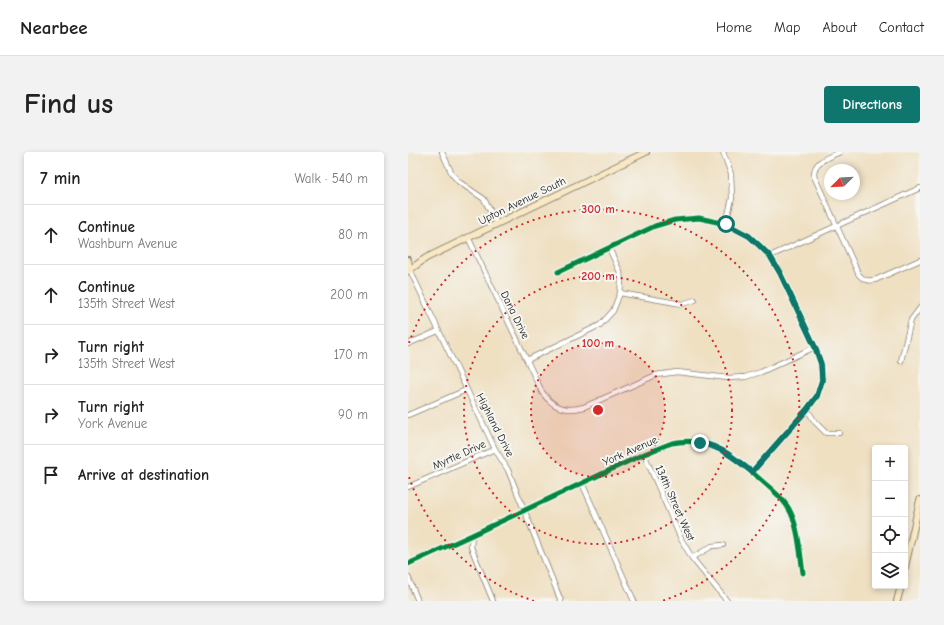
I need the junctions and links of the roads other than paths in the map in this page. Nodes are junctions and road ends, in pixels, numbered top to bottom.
1 (442, 152) edge
2 (646, 152) edge
3 (723, 152) edge
4 (840, 152) edge
5 (920, 188) edge
6 (497, 224) junction
7 (726, 224) junction
8 (837, 226) junction
9 (468, 237) junction
10 (609, 248) junction
11 (770, 256) junction
12 (408, 260) edge
13 (920, 260) edge
14 (409, 270) edge
15 (558, 272) dead end
16 (620, 293) junction
17 (695, 300) dead end
18 (920, 308) edge
19 (438, 331) junction
20 (408, 344) edge
21 (815, 347) junction
22 (527, 360) junction
23 (900, 361) dead end
24 (466, 390) junction
25 (807, 410) junction
26 (408, 415) edge
27 (839, 433) dead end
28 (495, 449) junction
29 (644, 454) junction
30 (752, 472) junction
31 (582, 483) junction
32 (408, 487) edge
33 (920, 502) edge
34 (525, 510) junction
35 (472, 535) junction
36 (723, 545) dead end
37 (908, 554) edge
38 (692, 558) junction
39 (408, 564) edge
40 (803, 573) dead end
41 (408, 577) edge
42 (900, 589) edge
43 (418, 601) edge
44 (493, 601) edge
45 (561, 601) edge
46 (634, 601) edge
47 (727, 601) edge
48 (897, 601) edge

1 - 6 street
2 - 6 street, Upton Avenue South
3 - 7 street
4 - 8 street
5 - 8 street
6 - 9 street, Upton Avenue South
7 - 10 street
7 - 11 street
8 - 11 street
8 - 13 street
9 - 14 street, Upton Avenue South
9 - 22 street, Dana Drive
10 - 15 street
10 - 16 street
11 - 21 street
12 - 14 street, Highland Drive
14 - 19 street, Highland Drive
16 - 17 street
16 - 22 street
18 - 23 street
19 - 20 street
19 - 24 street, Highland Drive
21 - 22 street, Dana Drive
21 - 25 street
24 - 26 street
24 - 28 street, Highland Drive
25 - 27 street
25 - 30 street
28 - 32 street, Myrtle Drive
28 - 34 street, Highland Drive
29 - 30 street, York Avenue
29 - 31 street, York Avenue
29 - 38 street, 134th Street West
30 - 40 street, York Avenue
31 - 34 street, York Avenue
31 - 46 street
33 - 37 street
34 - 35 street, York Avenue
34 - 45 street, Highland Drive
35 - 39 street, York Avenue
35 - 44 street
36 - 38 street, 134th Street West
38 - 47 street, 134th Street West
41 - 43 street
42 - 48 street

